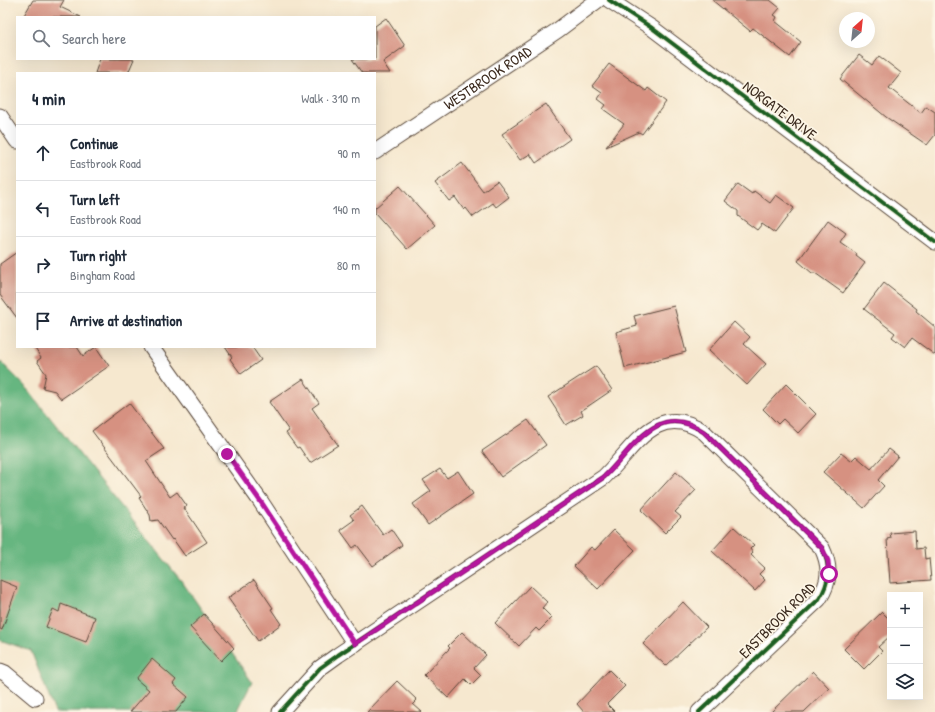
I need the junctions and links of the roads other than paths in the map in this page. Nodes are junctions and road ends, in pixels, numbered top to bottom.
1 (598, 0) edge
2 (609, 0) edge
3 (0, 116) edge
4 (16, 140) edge
5 (376, 151) edge
6 (935, 242) edge
7 (152, 348) edge
8 (355, 644) junction
9 (0, 671) edge
10 (35, 698) dead end
11 (280, 712) edge
12 (699, 712) edge

1 - 5 street, WESTBROOK ROAD
2 - 6 street, NORGATE DRIVE
3 - 4 street
7 - 8 street
8 - 11 street, EASTBROOK ROAD
8 - 12 street, EASTBROOK ROAD
9 - 10 street

